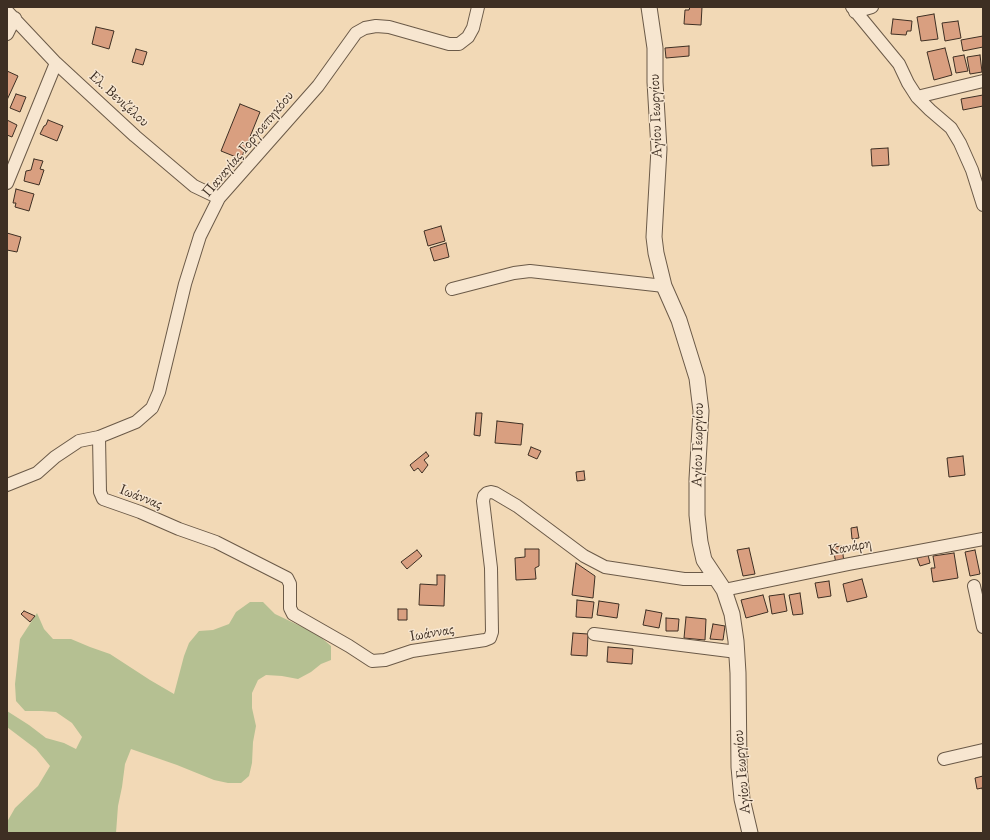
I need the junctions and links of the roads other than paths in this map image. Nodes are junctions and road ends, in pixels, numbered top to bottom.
1 (478, 7) edge
2 (649, 7) edge
3 (872, 7) edge
4 (854, 9) edge
5 (11, 14) edge
6 (7, 34) edge
7 (56, 63) junction
8 (983, 81) edge
9 (917, 96) junction
10 (978, 168) edge
11 (7, 183) edge
12 (219, 198) junction
13 (983, 204) edge
14 (664, 286) junction
15 (452, 289) dead end
16 (99, 437) junction
17 (7, 485) edge
18 (983, 539) edge
19 (720, 585) junction
20 (974, 586) dead end
21 (983, 627) edge
22 (594, 634) dead end
23 (737, 652) junction
24 (983, 750) edge
25 (944, 759) dead end
26 (750, 833) edge

1 - 12 street, Παναγίας Γοργοεπηκόου
2 - 14 street, Αγίου Γεωργίου
3 - 4 street
4 - 9 street
5 - 6 street
5 - 7 street, Ελ. Βενιζέλου
7 - 11 street
7 - 12 street, Ελ. Βενιζέλου
8 - 9 street
9 - 10 street
10 - 13 street
12 - 16 street, Παναγίας Γοργοεπηκόου
14 - 15 street
14 - 19 street, Αγίου Γεωργίου
16 - 17 street, Παναγίας Γοργοεπηκόου
16 - 19 street, Ιωάννας
18 - 19 street, Κανάρη
19 - 23 street, Αγίου Γεωργίου
20 - 21 street
22 - 23 street
23 - 26 street, Αγίου Γεωργίου
24 - 25 street

